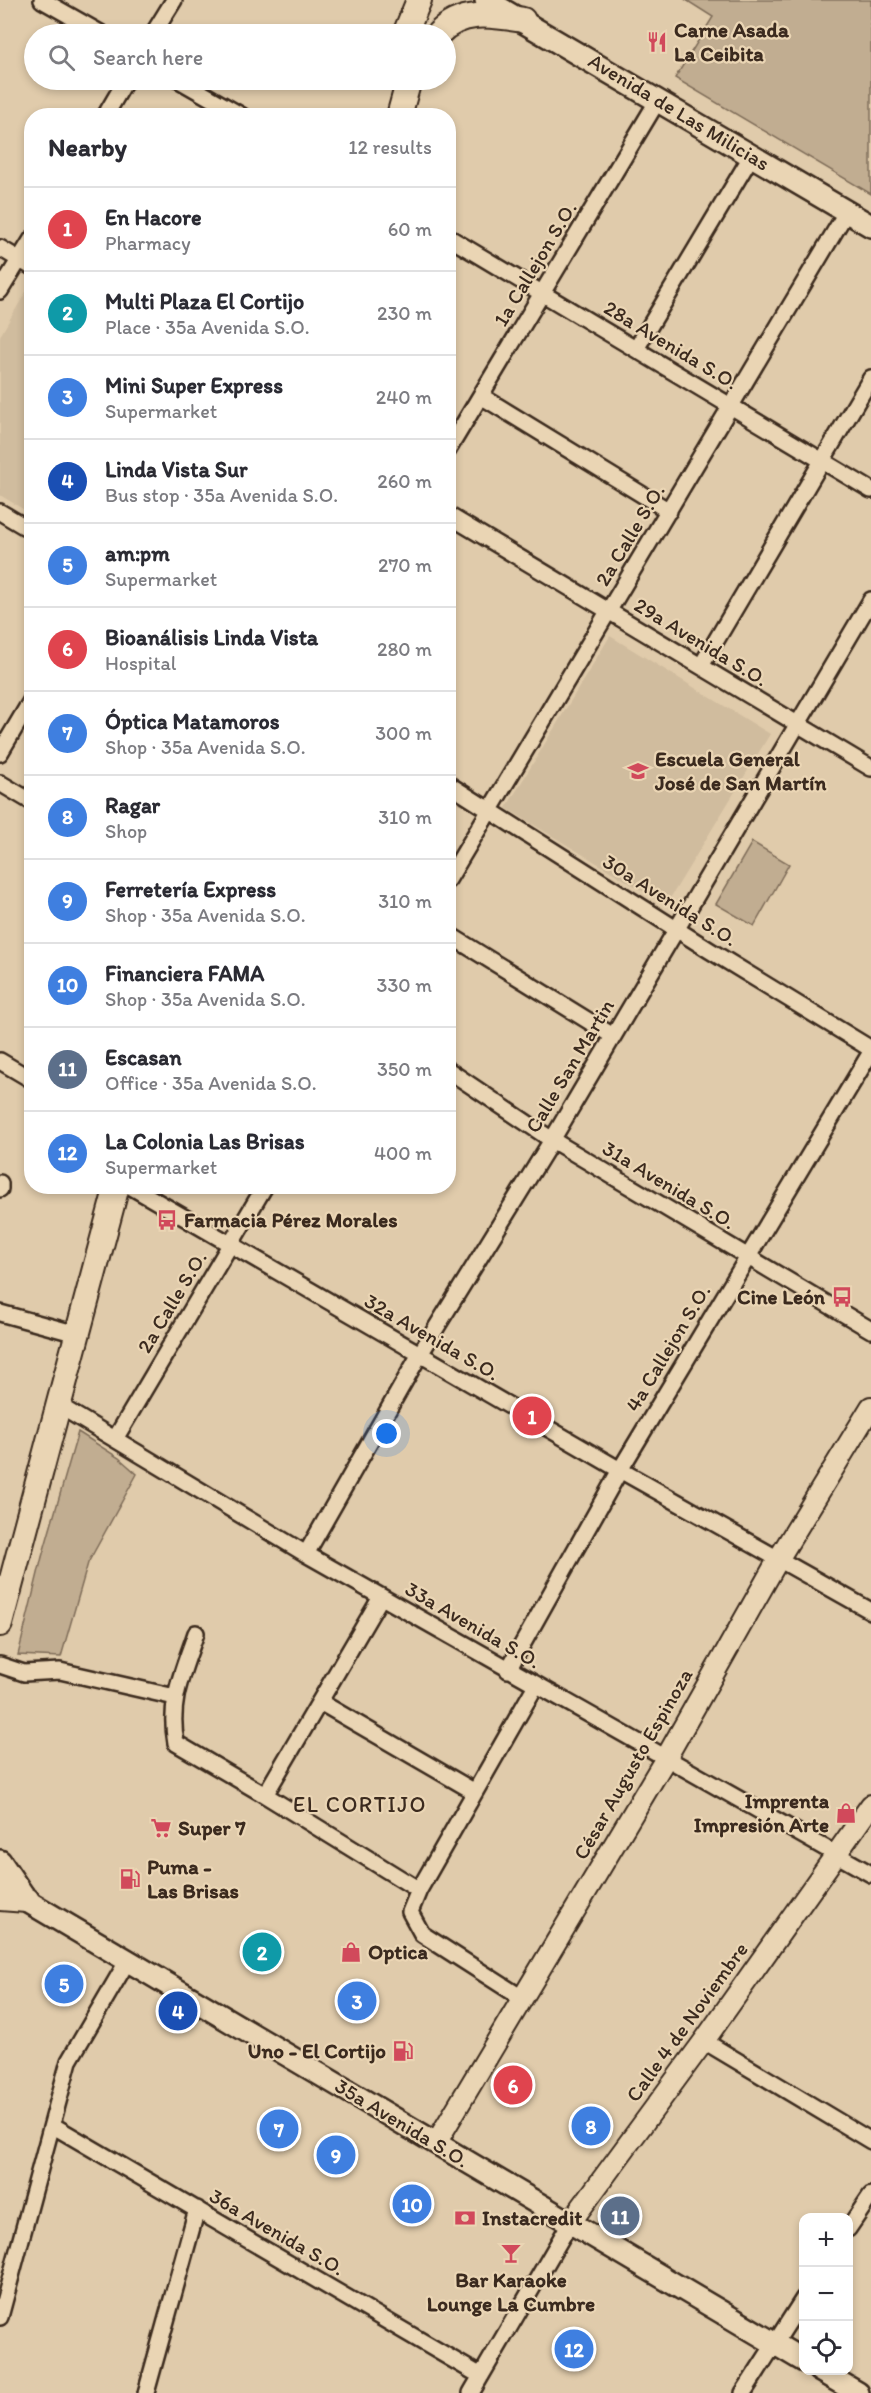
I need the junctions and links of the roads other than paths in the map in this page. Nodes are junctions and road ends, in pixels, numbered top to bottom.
1 (42, 0) edge
2 (174, 0) edge
3 (419, 0) edge
4 (486, 0) edge
5 (523, 20) junction
6 (84, 24) edge
7 (159, 24) edge
8 (409, 24) edge
9 (423, 24) edge
10 (451, 24) edge
11 (120, 90) edge
12 (196, 90) edge
13 (399, 90) edge
14 (403, 90) edge
15 (658, 100) junction
16 (110, 108) edge
17 (228, 108) edge
18 (388, 108) edge
19 (400, 108) edge
20 (752, 155) junction
21 (847, 212) junction
22 (871, 226) edge
23 (456, 242) edge
24 (0, 248) edge
25 (24, 262) edge
26 (24, 264) edge
27 (0, 291) edge
28 (542, 293) junction
29 (636, 349) junction
30 (871, 378) edge
31 (481, 396) junction
32 (731, 406) junction
33 (456, 437) edge
34 (823, 461) junction
35 (871, 490) edge
36 (669, 511) junction
37 (0, 512) edge
38 (456, 519) edge
39 (24, 526) edge
40 (871, 600) edge
41 (609, 611) junction
42 (700, 666) junction
43 (24, 712) edge
44 (798, 724) junction
45 (0, 753) edge
46 (871, 768) edge
47 (0, 783) edge
48 (456, 789) edge
49 (24, 797) edge
50 (489, 811) junction
51 (456, 867) edge
52 (676, 929) junction
53 (456, 939) edge
54 (613, 1036) junction
55 (871, 1051) edge
56 (0, 1061) edge
57 (24, 1075) edge
58 (456, 1075) edge
59 (552, 1140) junction
60 (115, 1194) edge
61 (144, 1194) edge
62 (260, 1194) edge
63 (231, 1243) junction
64 (747, 1257) junction
65 (0, 1313) edge
66 (871, 1330) edge
67 (77, 1334) junction
68 (420, 1354) junction
69 (58, 1406) junction
70 (871, 1407) edge
71 (115, 1439) junction
72 (620, 1470) junction
73 (306, 1554) junction
74 (779, 1558) junction
75 (381, 1597) junction
76 (871, 1611) edge
77 (0, 1624) edge
78 (196, 1633) dead end
79 (0, 1665) edge
80 (508, 1670) junction
81 (536, 1685) junction
82 (175, 1697) junction
83 (320, 1702) junction
84 (666, 1758) junction
85 (476, 1792) junction
86 (266, 1795) junction
87 (871, 1805) edge
88 (838, 1854) junction
89 (0, 1861) edge
90 (871, 1874) edge
91 (0, 1885) edge
92 (419, 1890) junction
93 (0, 1898) edge
94 (27, 1900) junction
95 (128, 1960) junction
96 (522, 1998) junction
97 (704, 2041) junction
98 (52, 2125) junction
99 (871, 2141) edge
100 (435, 2143) junction
101 (871, 2195) edge
102 (197, 2210) junction
103 (570, 2223) junction
104 (853, 2223) edge
105 (799, 2305) edge
106 (0, 2317) edge
107 (773, 2344) junction
108 (799, 2358) edge
109 (827, 2375) edge
110 (481, 2376) junction
111 (146, 2393) edge
112 (471, 2393) edge
113 (742, 2393) edge
114 (858, 2393) edge

1 - 6 street
2 - 7 street
3 - 8 main road
3 - 9 main road
4 - 5 main road, Avenida de Las Milicias
5 - 10 main road
5 - 15 main road, Avenida de Las Milicias
11 - 16 street
12 - 17 street
13 - 18 main road
14 - 19 main road
15 - 20 main road, Avenida de Las Milicias
15 - 28 street, 1a Callejon S.O.
20 - 21 main road, Avenida de Las Milicias
20 - 29 street
21 - 22 main road, Avenida de Las Milicias
21 - 32 street, 2a Calle S.O.
23 - 28 street, 28a Avenida S.O.
24 - 25 street
26 - 27 street
28 - 29 street, 28a Avenida S.O.
28 - 31 street, 1a Callejon S.O.
29 - 32 street, 28a Avenida S.O.
30 - 34 street
31 - 33 street, 1a Callejon S.O.
31 - 36 street
32 - 34 street, 28a Avenida S.O.
32 - 36 street, 2a Calle S.O.
34 - 35 street, 28a Avenida S.O.
34 - 42 street
36 - 41 street, 2a Calle S.O.
37 - 39 street
38 - 41 street, 29a Avenida S.O.
40 - 44 street, Calle San Martin
41 - 42 street, 29a Avenida S.O.
41 - 50 street, 2a Calle S.O.
42 - 44 street, 29a Avenida S.O.
43 - 45 street
44 - 46 street, 29a Avenida S.O.
44 - 52 street, Calle San Martin
47 - 49 street
48 - 50 street, 30a Avenida S.O.
50 - 51 street, 2a Calle S.O.
50 - 52 street, 30a Avenida S.O.
52 - 54 street, Calle San Martin
52 - 55 street, 30a Avenida S.O.
53 - 54 street
54 - 59 street, Calle San Martin
55 - 64 street, 4a Callejon S.O.
56 - 57 street
58 - 59 street, 31a Avenida S.O.
59 - 64 street, 31a Avenida S.O.
59 - 68 street, Calle San Martin
60 - 67 main road
61 - 63 street, 32a Avenida S.O.
62 - 63 street, 2a Calle S.O.
63 - 68 street, 32a Avenida S.O.
63 - 71 street, 2a Calle S.O.
64 - 66 street, 31a Avenida S.O.
64 - 72 street, 4a Callejon S.O.
65 - 67 street
67 - 69 main road
68 - 72 street, 32a Avenida S.O.
68 - 73 street, Calle San Martin
69 - 71 street, 33a Avenida S.O.
69 - 77 main road
70 - 74 street, César Augusto Espinoza
71 - 73 street, 33a Avenida S.O.
72 - 74 street, 32a Avenida S.O.
72 - 80 street, 4a Callejon S.O.
73 - 75 street, 33a Avenida S.O.
74 - 76 street, 32a Avenida S.O.
74 - 84 street, César Augusto Espinoza
75 - 80 street, 33a Avenida S.O.
75 - 83 street
78 - 82 street
79 - 82 street
80 - 81 street, 33a Avenida S.O.
81 - 84 street, 33a Avenida S.O.
81 - 85 street
82 - 86 street
83 - 85 street
83 - 86 street
84 - 88 street, 33a Avenida S.O.
84 - 96 street, César Augusto Espinoza
85 - 92 street
86 - 92 street
87 - 88 street, Calle 4 de Noviembre
88 - 90 street, 33a Avenida S.O.
88 - 97 street, Calle 4 de Noviembre
89 - 94 main road
91 - 94 main road, 35a Avenida S.O.
92 - 96 street
93 - 94 main road
94 - 95 main road, 35a Avenida S.O.
95 - 98 street
95 - 100 main road, 35a Avenida S.O.
96 - 100 street, César Augusto Espinoza
97 - 99 street
97 - 103 street, Calle 4 de Noviembre
98 - 102 street, 36a Avenida S.O.
98 - 106 street
100 - 103 main road, 35a Avenida S.O.
101 - 104 street
102 - 110 street, 36a Avenida S.O.
102 - 111 street
103 - 107 main road, 35a Avenida S.O.
103 - 110 street, Calle 4 de Noviembre
105 - 107 street
107 - 108 main road, 35a Avenida S.O.
107 - 113 street
109 - 114 main road
110 - 112 street, Calle 4 de Noviembre

